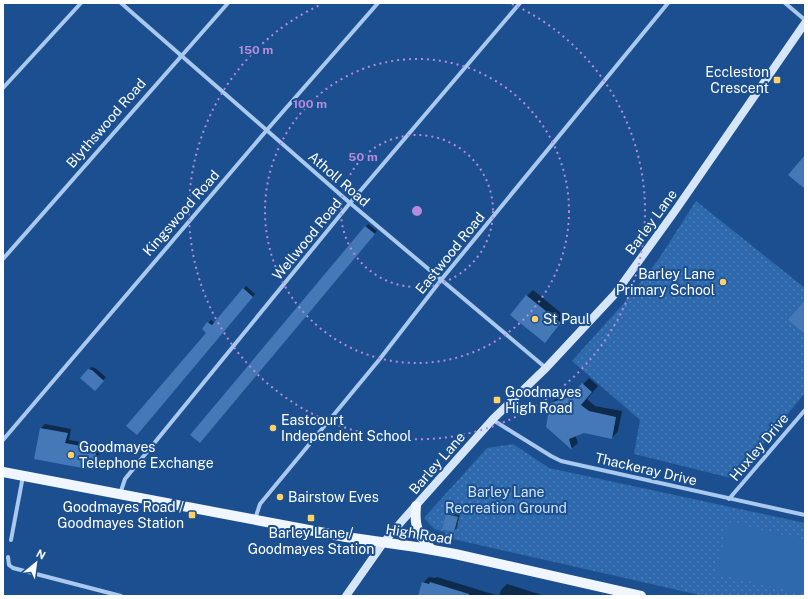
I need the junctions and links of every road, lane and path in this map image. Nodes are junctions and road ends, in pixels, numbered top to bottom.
1 (81, 3) edge
2 (121, 3) edge
3 (228, 3) edge
4 (378, 3) edge
5 (520, 3) edge
6 (668, 3) edge
7 (786, 3) edge
8 (805, 20) edge
9 (805, 23) edge
10 (181, 55) junction
11 (3, 88) edge
12 (266, 131) junction
13 (350, 203) junction
14 (3, 259) edge
15 (442, 280) junction
16 (546, 368) junction
17 (805, 410) edge
18 (493, 419) junction
19 (3, 440) edge
20 (3, 472) edge
21 (23, 476) junction
22 (120, 494) junction
23 (729, 499) junction
24 (416, 506) junction
25 (805, 515) edge
26 (255, 520) junction
27 (11, 540) dead end
28 (384, 542) junction
29 (430, 550) junction
30 (8, 556) dead end
31 (121, 596) edge
32 (346, 596) edge
33 (641, 596) edge

1 - 11 street
2 - 10 street, Atholl Road
3 - 10 street, Blythswood Road
4 - 12 street, Kingswood Road
5 - 13 street, Wellwood Road
6 - 15 street, Eastwood Road
7 - 8 street
9 - 16 main road, Barley Lane
10 - 12 street, Atholl Road
10 - 14 street, Blythswood Road
12 - 13 street, Atholl Road
12 - 19 street, Kingswood Road
13 - 15 street, Atholl Road
13 - 22 street, Wellwood Road
15 - 16 street, Atholl Road
15 - 26 street, Eastwood Road
16 - 18 main road, Barley Lane
17 - 23 street, Huxley Drive
18 - 23 street, Thackeray Drive
18 - 24 main road, Barley Lane
20 - 21 main road, High Road
21 - 22 main road, High Road
21 - 27 street
22 - 26 main road, High Road
23 - 25 street, Thackeray Drive
24 - 28 main road, Barley Lane
24 - 29 main road
26 - 28 main road, High Road
28 - 29 main road, High Road
28 - 32 main road, Barley Lane
29 - 33 main road, High Road
30 - 31 street

